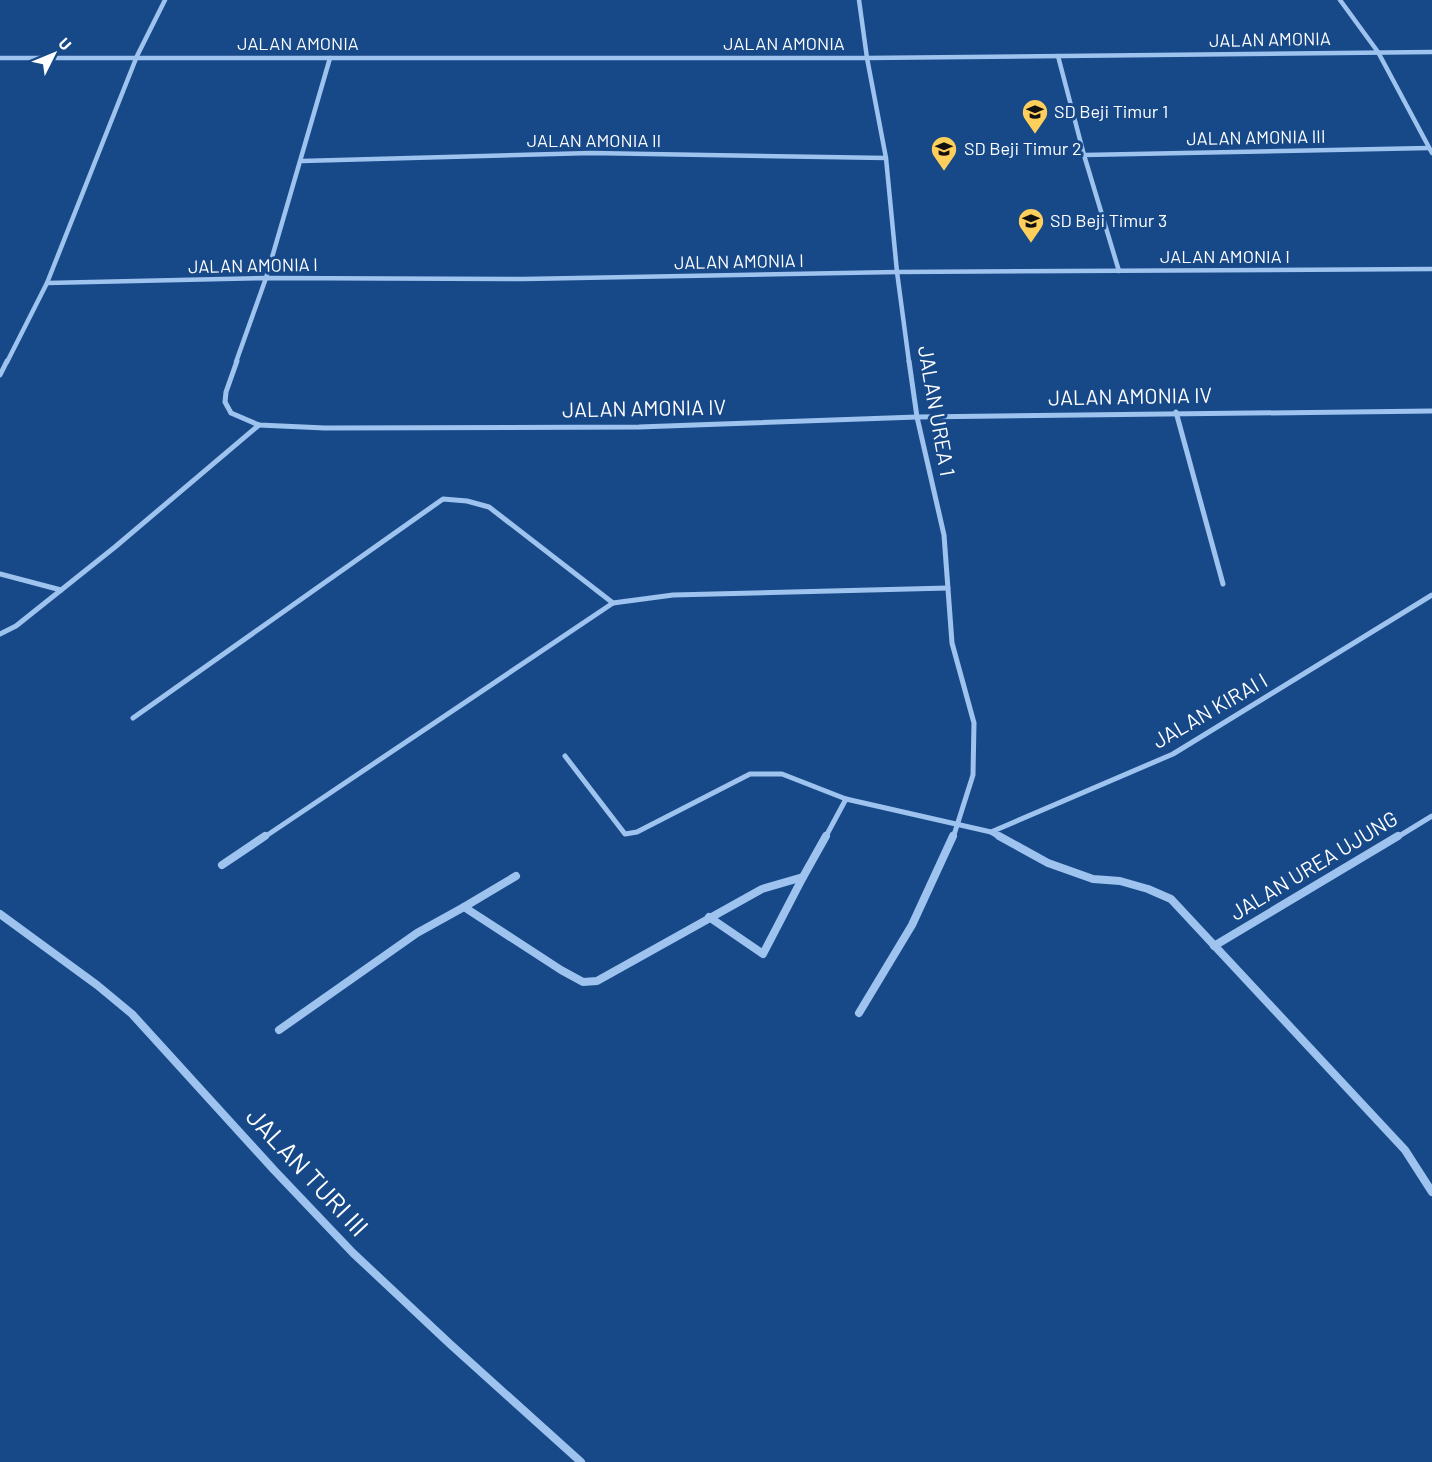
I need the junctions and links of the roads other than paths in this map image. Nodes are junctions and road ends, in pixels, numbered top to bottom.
1 (165, 0) edge
2 (859, 0) edge
3 (1340, 0) edge
4 (1378, 52) junction
5 (1432, 52) edge
6 (137, 56) junction
7 (1058, 56) junction
8 (0, 57) edge
9 (330, 58) junction
10 (867, 58) junction
11 (1429, 148) junction
12 (1432, 153) edge
13 (1084, 155) junction
14 (886, 158) junction
15 (302, 161) junction
16 (1432, 269) edge
17 (1119, 271) junction
18 (897, 272) junction
19 (266, 278) junction
20 (47, 283) junction
21 (0, 375) edge
22 (1432, 411) edge
23 (1176, 412) junction
24 (917, 417) junction
25 (259, 425) junction
26 (0, 574) edge
27 (1223, 584) dead end
28 (948, 588) junction
29 (61, 590) junction
30 (1432, 595) edge
31 (613, 603) junction
32 (0, 634) edge
33 (133, 718) dead end
34 (565, 756) dead end
35 (846, 799) junction
36 (1432, 816) edge
37 (958, 825) junction
38 (991, 832) junction
39 (222, 865) dead end
40 (516, 876) dead end
41 (803, 878) junction
42 (464, 907) junction
43 (0, 914) edge
44 (709, 916) junction
45 (1214, 946) junction
46 (859, 1013) dead end
47 (279, 1030) dead end
48 (1432, 1192) edge
49 (581, 1462) edge

1 - 6 street
2 - 10 street, JALAN UREA 1
3 - 4 street
4 - 5 street, JALAN AMONIA
4 - 7 street, JALAN AMONIA
4 - 11 street
6 - 8 street, JALAN AMONIA
6 - 9 street, JALAN AMONIA
6 - 20 street
7 - 10 street, JALAN AMONIA
7 - 13 street
9 - 10 street, JALAN AMONIA
9 - 15 street, JALAN AMONIA IV
10 - 14 street, JALAN UREA 1
11 - 12 street
11 - 13 street, JALAN AMONIA III
13 - 17 street
14 - 15 street, JALAN AMONIA II
14 - 18 street, JALAN UREA 1
15 - 19 street, JALAN AMONIA IV
16 - 17 street, JALAN AMONIA I
17 - 18 street, JALAN AMONIA I
18 - 19 street, JALAN AMONIA I
18 - 24 street, JALAN UREA 1
19 - 20 street, JALAN AMONIA I
19 - 25 street, JALAN AMONIA IV
20 - 21 street
22 - 23 street, JALAN AMONIA IV
23 - 24 street, JALAN AMONIA IV
23 - 27 street
24 - 25 street, JALAN AMONIA IV
24 - 28 street, JALAN UREA 1
25 - 29 street
26 - 29 street
28 - 31 street
28 - 37 street, JALAN UREA 1
29 - 32 street
30 - 38 street, JALAN KIRAI I
31 - 33 street
31 - 39 street
34 - 35 street
35 - 37 street
35 - 41 street
36 - 45 street, JALAN UREA UJUNG
37 - 38 street
37 - 46 street, JALAN UREA 1
38 - 45 street
40 - 42 street
41 - 44 street
41 - 44 street
42 - 44 street
42 - 47 street
43 - 49 street, JALAN TURI III
45 - 48 street

